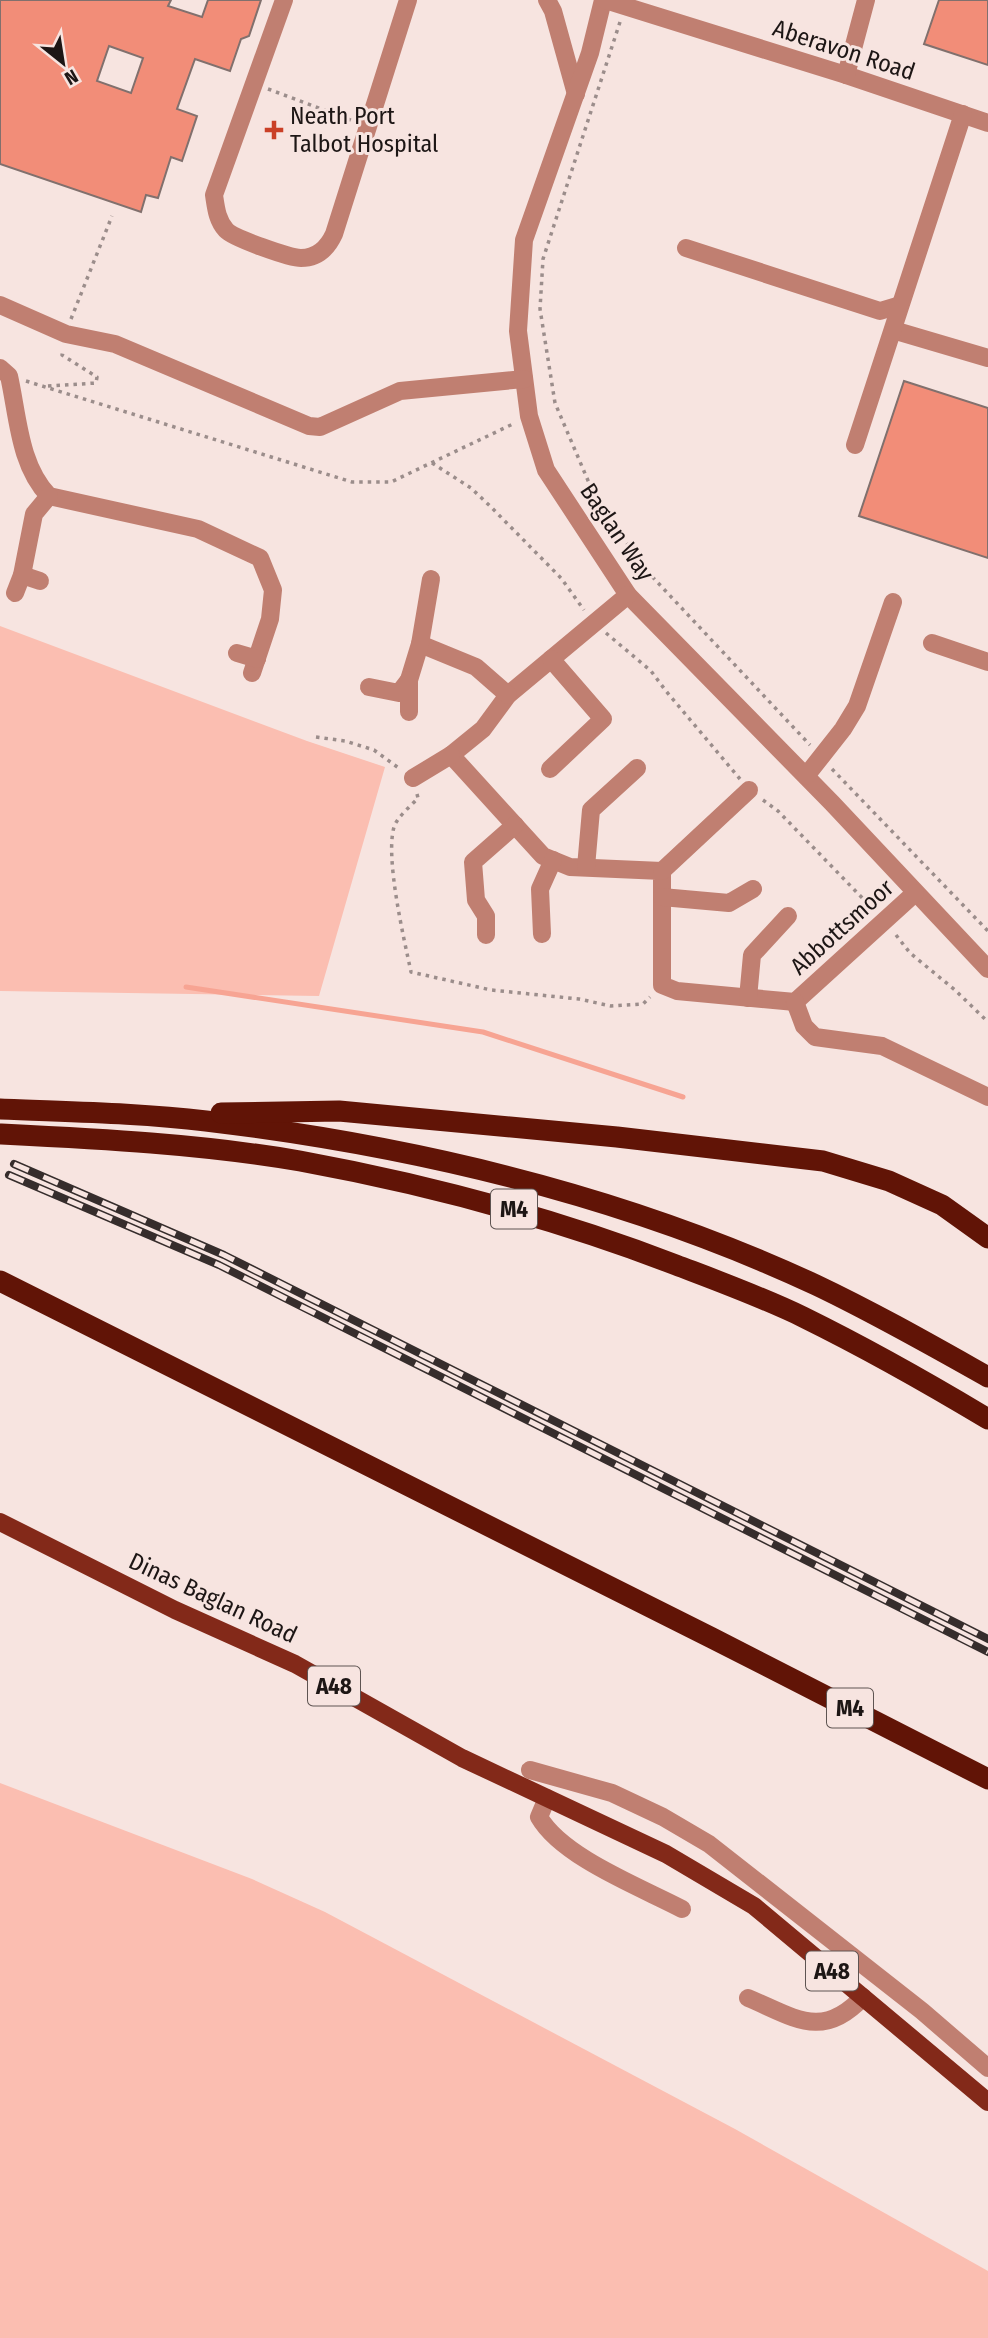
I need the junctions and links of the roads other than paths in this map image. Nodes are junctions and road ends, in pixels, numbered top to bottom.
1 (284, 0) edge
2 (408, 0) edge
3 (547, 0) edge
4 (604, 0) edge
5 (866, 0) edge
6 (846, 75) junction
7 (576, 94) junction
8 (963, 114) junction
9 (988, 122) edge
10 (686, 248) dead end
11 (0, 305) edge
12 (901, 305) junction
13 (892, 330) junction
14 (988, 358) edge
15 (4, 372) edge
16 (524, 379) junction
17 (855, 445) dead end
18 (49, 496) junction
19 (22, 575) junction
20 (430, 579) dead end
21 (40, 580) dead end
22 (15, 593) dead end
23 (628, 595) junction
24 (893, 602) dead end
25 (932, 643) dead end
26 (420, 644) junction
27 (237, 653) dead end
28 (551, 659) junction
29 (988, 662) edge
30 (409, 680) junction
31 (369, 687) dead end
32 (508, 695) junction
33 (409, 712) dead end
34 (451, 755) junction
35 (637, 768) dead end
36 (550, 769) dead end
37 (806, 776) junction
38 (413, 778) road end
39 (749, 790) road end
40 (516, 825) junction
41 (553, 860) junction
42 (586, 867) junction
43 (662, 871) junction
44 (753, 889) dead end
45 (915, 893) junction
46 (662, 897) junction
47 (788, 916) dead end
48 (542, 934) dead end
49 (486, 935) dead end
50 (987, 965) edge
51 (748, 998) junction
52 (795, 1002) junction
53 (988, 1097) edge
54 (0, 1109) edge
55 (107, 1114) junction
56 (0, 1134) edge
57 (988, 1238) edge
58 (0, 1281) edge
59 (988, 1377) edge
60 (988, 1419) edge
61 (0, 1522) edge
62 (530, 1770) dead end
63 (988, 1779) edge
64 (547, 1798) junction
65 (682, 1909) dead end
66 (863, 1997) junction
67 (748, 1998) dead end
68 (988, 2068) edge
69 (988, 2102) edge

1 - 2 street
3 - 7 street
4 - 6 street, Aberavon Road
4 - 7 street, Baglan Way
5 - 6 street
6 - 8 street, Aberavon Road
7 - 16 street, Baglan Way
8 - 9 street, Aberavon Road
8 - 12 street
10 - 12 street
11 - 16 street
12 - 13 street
13 - 14 street
13 - 17 street
15 - 18 street
16 - 23 street, Baglan Way
18 - 19 street
18 - 27 street
19 - 21 street
19 - 22 street
20 - 26 street
23 - 28 street
23 - 37 street, Baglan Way
24 - 37 street
25 - 29 street
26 - 30 street
26 - 32 street
28 - 32 street
28 - 36 street
30 - 31 street
30 - 33 street
32 - 34 street
34 - 38 street
34 - 40 street
35 - 42 street
37 - 45 street, Baglan Way
39 - 43 street
40 - 41 street
40 - 49 street
41 - 42 street
41 - 48 street
42 - 43 street
43 - 46 street, Abbottsmoor
44 - 46 street
45 - 50 street, Baglan Way
45 - 52 street, Abbottsmoor
46 - 51 street, Abbottsmoor
47 - 51 street
51 - 52 street, Abbottsmoor
52 - 53 street
54 - 55 highway, M4
55 - 57 highway, M4
55 - 59 highway, M4
56 - 60 highway, M4
58 - 63 highway, M4
61 - 64 main road, Dinas Baglan Road / A48
62 - 68 street
64 - 65 street
64 - 66 main road, Dinas Baglan Road / A48
66 - 67 street
66 - 69 main road, A48

